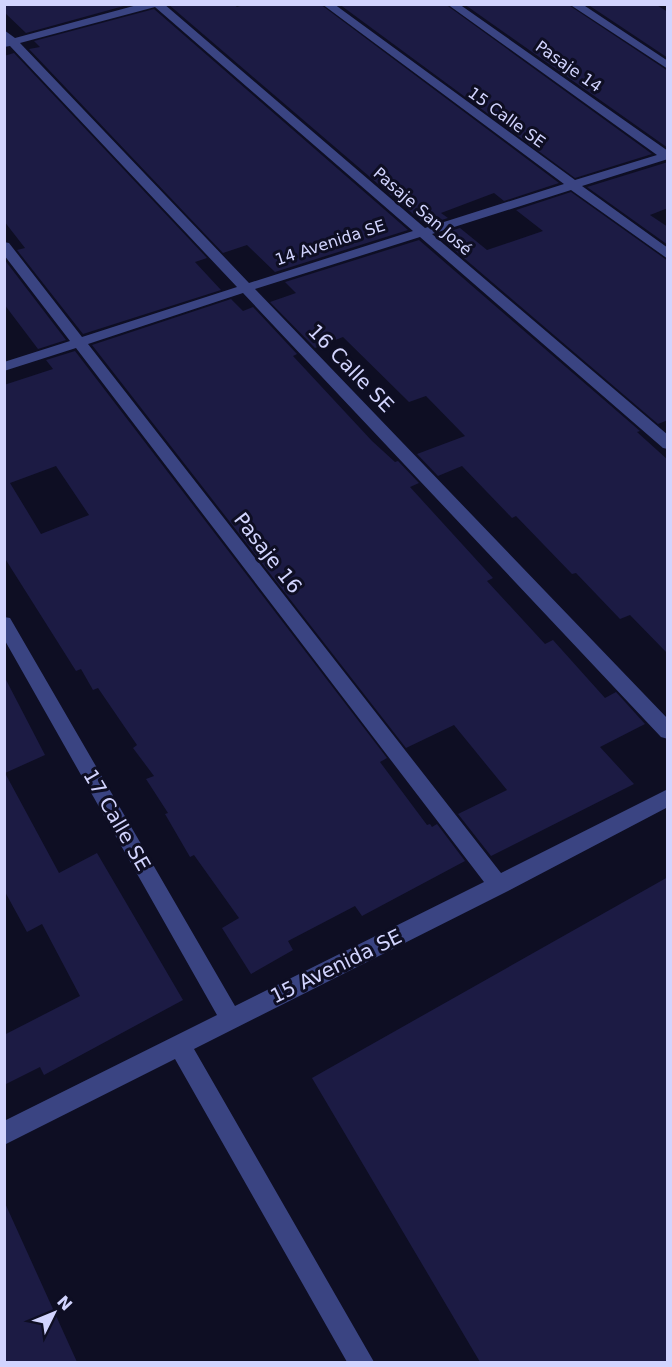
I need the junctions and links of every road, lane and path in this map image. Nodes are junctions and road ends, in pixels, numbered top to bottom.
1 (156, 4) edge
2 (327, 4) edge
3 (452, 4) edge
4 (574, 4) edge
5 (8, 40) edge
6 (668, 66) edge
7 (667, 155) edge
8 (572, 186) junction
9 (422, 232) junction
10 (4, 246) edge
11 (668, 255) edge
12 (246, 288) junction
13 (80, 344) junction
14 (4, 367) edge
15 (668, 444) edge
16 (4, 623) edge
17 (668, 732) edge
18 (668, 797) edge
19 (499, 886) junction
20 (230, 1018) junction
21 (179, 1044) junction
22 (4, 1134) edge
23 (361, 1362) edge

1 - 5 street
1 - 9 street, Pasaje San José
2 - 8 street, 15 Calle SE
3 - 7 street, Pasaje 14
4 - 6 street
5 - 12 street, 16 Calle SE
7 - 8 street, 14 Avenida SE
8 - 9 street, 14 Avenida SE
8 - 11 street, 15 Calle SE
9 - 12 street, 14 Avenida SE
9 - 15 street, Pasaje San José
10 - 13 street, Pasaje 16
12 - 13 street, 14 Avenida SE
12 - 17 street, 16 Calle SE
13 - 14 street, 14 Avenida SE
13 - 19 street, Pasaje 16
16 - 20 street, 17 Calle SE
18 - 19 street, 15 Avenida SE
19 - 20 street, 15 Avenida SE
20 - 21 street, 15 Avenida SE
21 - 22 street, 15 Avenida SE
21 - 23 street

